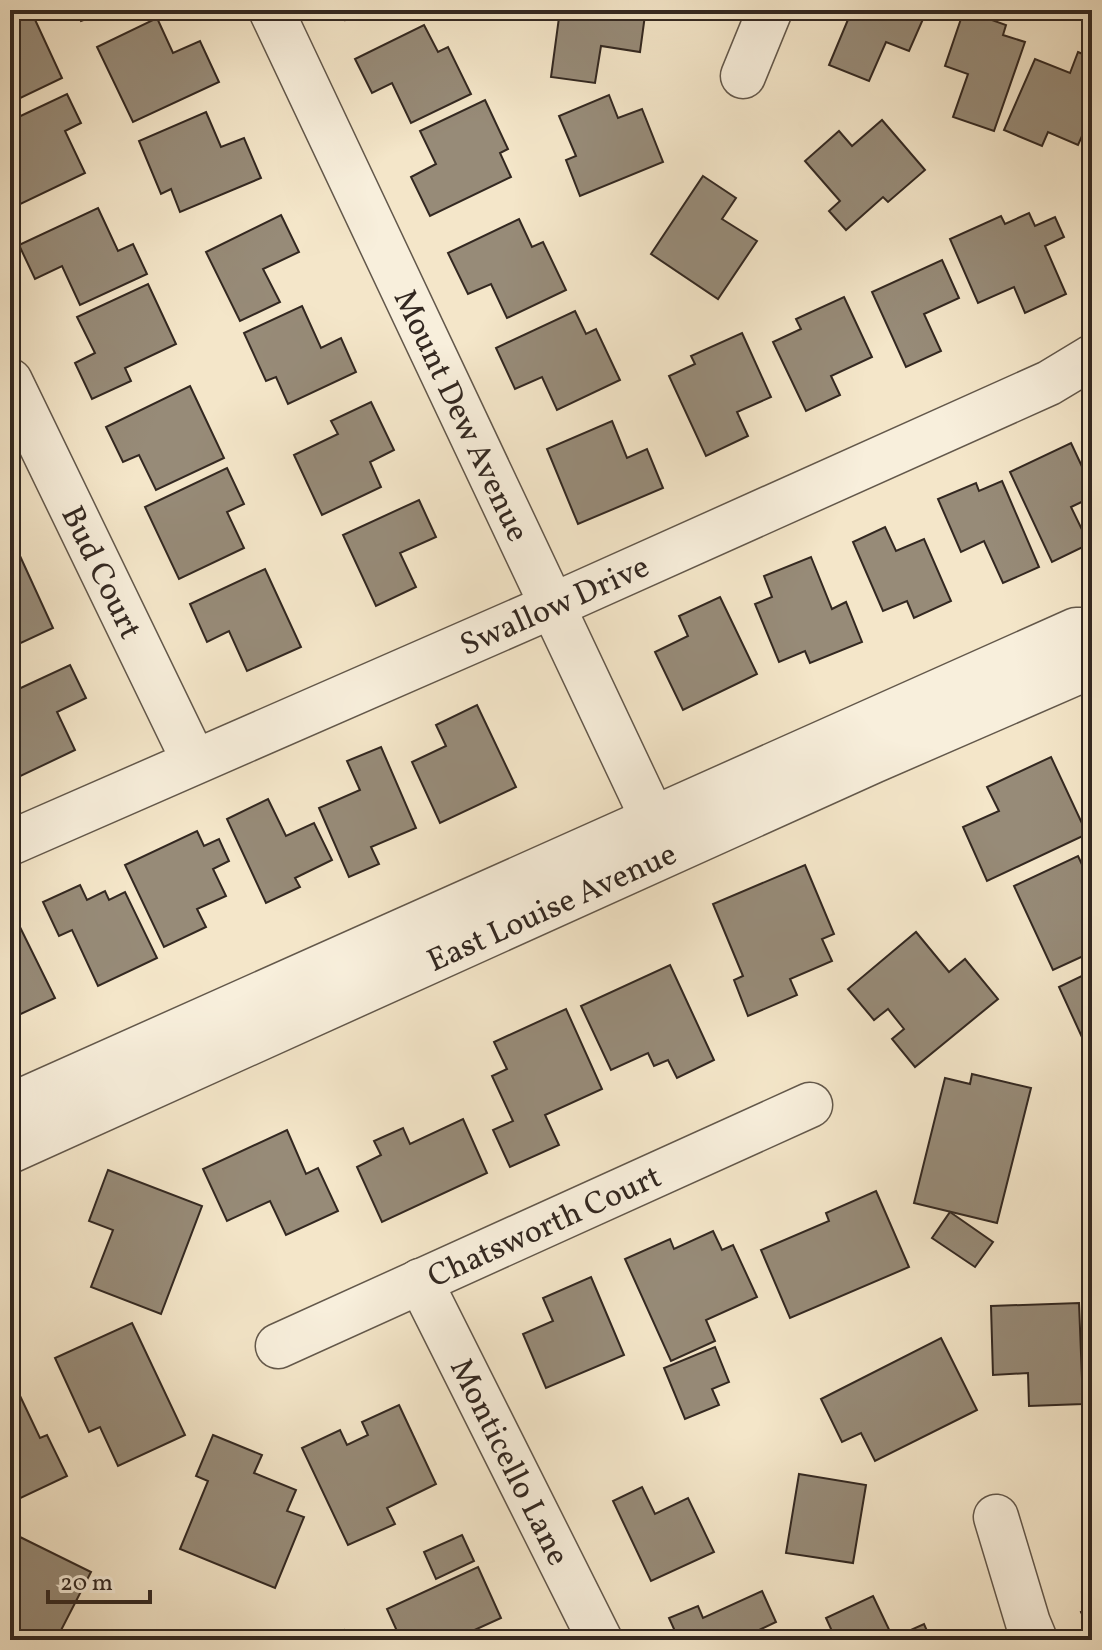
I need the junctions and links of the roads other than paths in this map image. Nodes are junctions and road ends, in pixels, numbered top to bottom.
1 (271, 10) edge
2 (770, 10) edge
3 (743, 76) dead end
4 (1092, 357) edge
5 (10, 381) edge
6 (552, 606) junction
7 (1092, 630) edge
8 (1092, 664) edge
9 (194, 761) junction
10 (653, 819) junction
11 (10, 843) edge
12 (810, 1105) dead end
13 (10, 1106) edge
14 (10, 1151) edge
15 (420, 1281) junction
16 (278, 1346) dead end
17 (996, 1517) dead end
18 (600, 1640) edge
19 (1035, 1640) edge

1 - 6 street, Mount Dew Avenue
2 - 3 street
4 - 6 street, Swallow Drive
5 - 9 street, Bud Court
6 - 9 street, Swallow Drive
6 - 10 street, Mount Dew Avenue
7 - 10 street, East Louise Avenue
8 - 14 street, East Louise Avenue
9 - 11 street, Swallow Drive
10 - 13 street, East Louise Avenue
12 - 15 street, Chatsworth Court
15 - 16 street, Chatsworth Court
15 - 18 street, Monticello Lane
17 - 19 street

